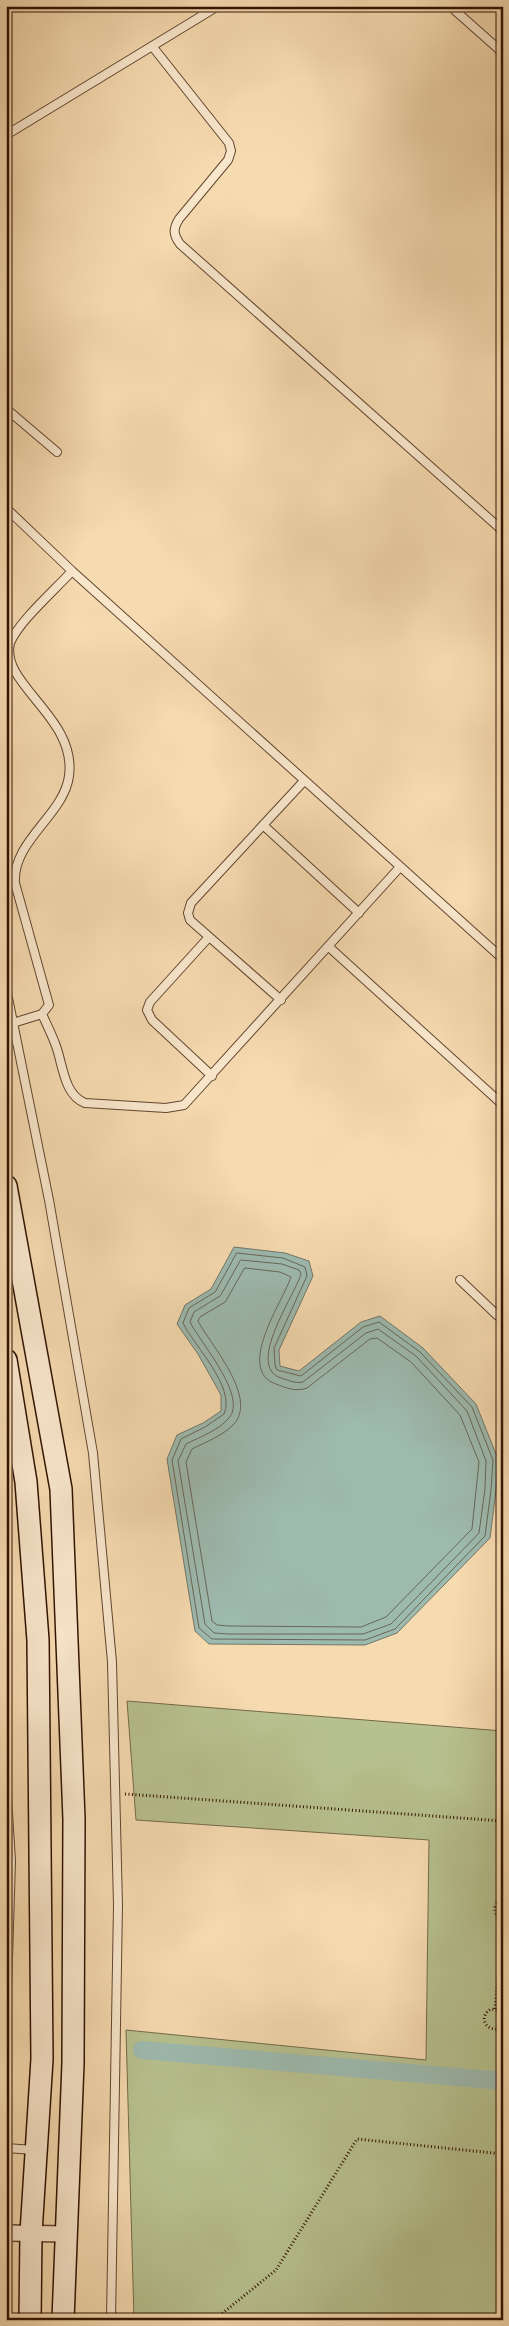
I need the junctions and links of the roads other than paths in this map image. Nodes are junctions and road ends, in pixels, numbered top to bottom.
1 (218, 6) edge
2 (450, 6) edge
3 (152, 46) junction
4 (503, 53) edge
5 (6, 135) edge
6 (6, 412) edge
7 (57, 452) dead end
8 (6, 508) edge
9 (503, 531) edge
10 (72, 571) junction
11 (304, 781) junction
12 (263, 825) junction
13 (400, 867) junction
14 (359, 913) junction
15 (209, 937) junction
16 (329, 947) junction
17 (503, 959) edge
18 (6, 988) edge
19 (281, 1000) junction
20 (42, 1014) junction
21 (13, 1022) junction
22 (212, 1076) junction
23 (503, 1105) edge
24 (6, 1186) edge
25 (460, 1280) dead end
26 (503, 1316) edge
27 (6, 1360) edge
28 (6, 1781) edge
29 (6, 2023) edge
30 (6, 2148) edge
31 (36, 2150) junction
32 (6, 2233) edge
33 (31, 2233) junction
34 (66, 2234) junction
35 (30, 2320) edge
36 (63, 2320) edge
37 (111, 2320) edge

1 - 3 lane
2 - 4 lane
3 - 5 lane
3 - 9 lane
6 - 7 lane
8 - 10 lane
10 - 11 lane
10 - 20 lane
11 - 12 lane
11 - 13 lane
12 - 14 lane
12 - 15 lane
13 - 14 lane
13 - 17 lane
14 - 16 lane
15 - 19 lane
15 - 22 lane
16 - 19 lane
16 - 23 lane
18 - 21 lane
19 - 22 lane
20 - 21 lane
20 - 22 lane
21 - 37 lane
24 - 34 main road
25 - 26 lane
27 - 31 main road
28 - 29 lane
30 - 31 lane
31 - 33 main road
32 - 33 street
33 - 34 street
33 - 35 main road
34 - 36 main road

